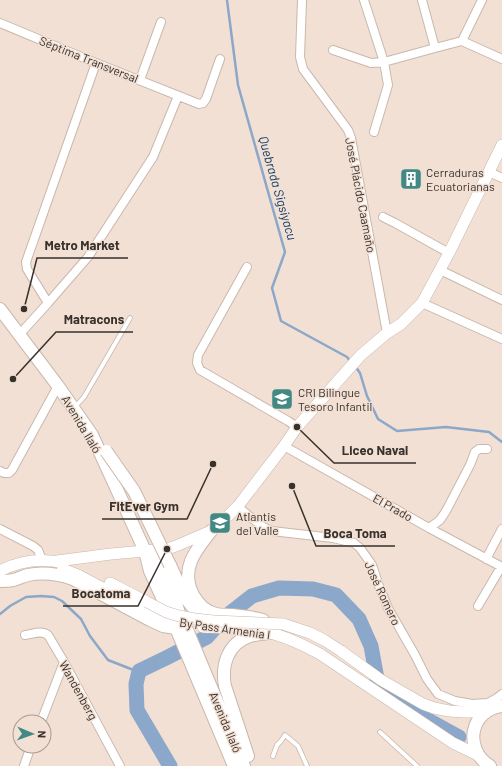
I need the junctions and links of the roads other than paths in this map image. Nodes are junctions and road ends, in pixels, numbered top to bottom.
1 (302, 0) edge
2 (364, 0) edge
3 (422, 0) edge
4 (482, 0) edge
5 (0, 22) edge
6 (161, 22) dead end
7 (462, 41) junction
8 (434, 48) junction
9 (333, 50) dead end
10 (220, 59) dead end
11 (502, 59) edge
12 (384, 62) junction
13 (96, 63) junction
14 (140, 80) junction
15 (178, 96) junction
16 (374, 132) dead end
17 (502, 145) edge
18 (489, 172) junction
19 (502, 178) edge
20 (383, 217) dead end
21 (449, 253) junction
22 (247, 267) dead end
23 (440, 270) junction
24 (502, 300) edge
25 (48, 303) junction
26 (422, 303) junction
27 (0, 310) edge
28 (130, 318) dead end
29 (387, 333) junction
30 (19, 335) junction
31 (502, 339) edge
32 (58, 386) junction
33 (74, 408) junction
34 (297, 427) junction
35 (92, 435) junction
36 (284, 446) junction
37 (487, 449) dead end
38 (0, 471) edge
39 (238, 506) junction
40 (429, 528) junction
41 (0, 529) edge
42 (502, 529) edge
43 (211, 531) junction
44 (145, 551) junction
45 (486, 559) junction
46 (42, 560) junction
47 (57, 561) junction
48 (502, 567) edge
49 (0, 571) edge
50 (80, 572) junction
51 (0, 581) edge
52 (478, 606) dead end
53 (214, 621) junction
54 (283, 624) junction
55 (181, 632) junction
56 (269, 633) junction
57 (25, 635) dead end
58 (64, 662) junction
59 (199, 671) junction
60 (502, 694) edge
61 (502, 706) edge
62 (486, 712) junction
63 (44, 714) edge
64 (380, 732) dead end
65 (28, 754) edge
66 (478, 755) junction
67 (273, 756) dead end
68 (24, 766) edge
69 (120, 766) edge
70 (234, 766) edge
71 (244, 766) edge
72 (252, 766) edge
73 (307, 766) edge
74 (417, 766) edge
75 (490, 766) edge

1 - 29 street, José Plácido Caamaño
2 - 12 street
3 - 8 street
4 - 7 street
5 - 13 street, Séptima Transversal
6 - 14 street
7 - 8 street
7 - 11 street
8 - 12 street
9 - 12 street
10 - 15 street, Séptima Transversal
12 - 16 street
13 - 14 street, Séptima Transversal
13 - 25 street
14 - 15 street, Séptima Transversal
15 - 25 street
17 - 18 street
18 - 19 street
18 - 21 street
20 - 21 street
21 - 23 street
22 - 34 street
23 - 24 street
23 - 26 street
25 - 30 street
26 - 29 street
26 - 31 street
27 - 30 main road, Avenida Ilaló
28 - 33 lane
29 - 34 street
30 - 32 main road, Avenida Ilaló
32 - 33 main road, Avenida Ilaló
32 - 38 street
33 - 35 main road, Avenida Ilaló
34 - 36 street
35 - 44 main road, Avenida Ilaló
35 - 53 main road, bridge
36 - 39 street
36 - 40 street, El Prado
37 - 40 street
39 - 43 street
39 - 60 street, José Romero
40 - 45 street, El Prado
41 - 46 street
42 - 45 street
43 - 44 street
43 - 54 main road, bridge
44 - 47 street
44 - 55 main road, Avenida Ilaló
45 - 48 street, El Prado
46 - 47 street, By Pass Armenia I
46 - 49 street, By Pass Armenia I
47 - 50 street, By Pass Armenia I
48 - 52 street
50 - 51 street, By Pass Armenia I
50 - 53 street, By Pass Armenia I, bridge
50 - 56 street, By Pass Armenia I
51 - 55 main road
53 - 54 street, By Pass Armenia I, bridge
54 - 62 street, By Pass Armenia I
55 - 59 main road, Avenida Ilaló
56 - 66 street, By Pass Armenia I
56 - 72 main road
57 - 58 street, Wandenberg
58 - 63 street
58 - 69 street, Wandenberg
59 - 70 main road, Avenida Ilaló
59 - 71 main road, Avenida Ilaló
61 - 62 main road
62 - 66 main road
64 - 74 lane
65 - 68 street
66 - 75 main road
67 - 73 lane

